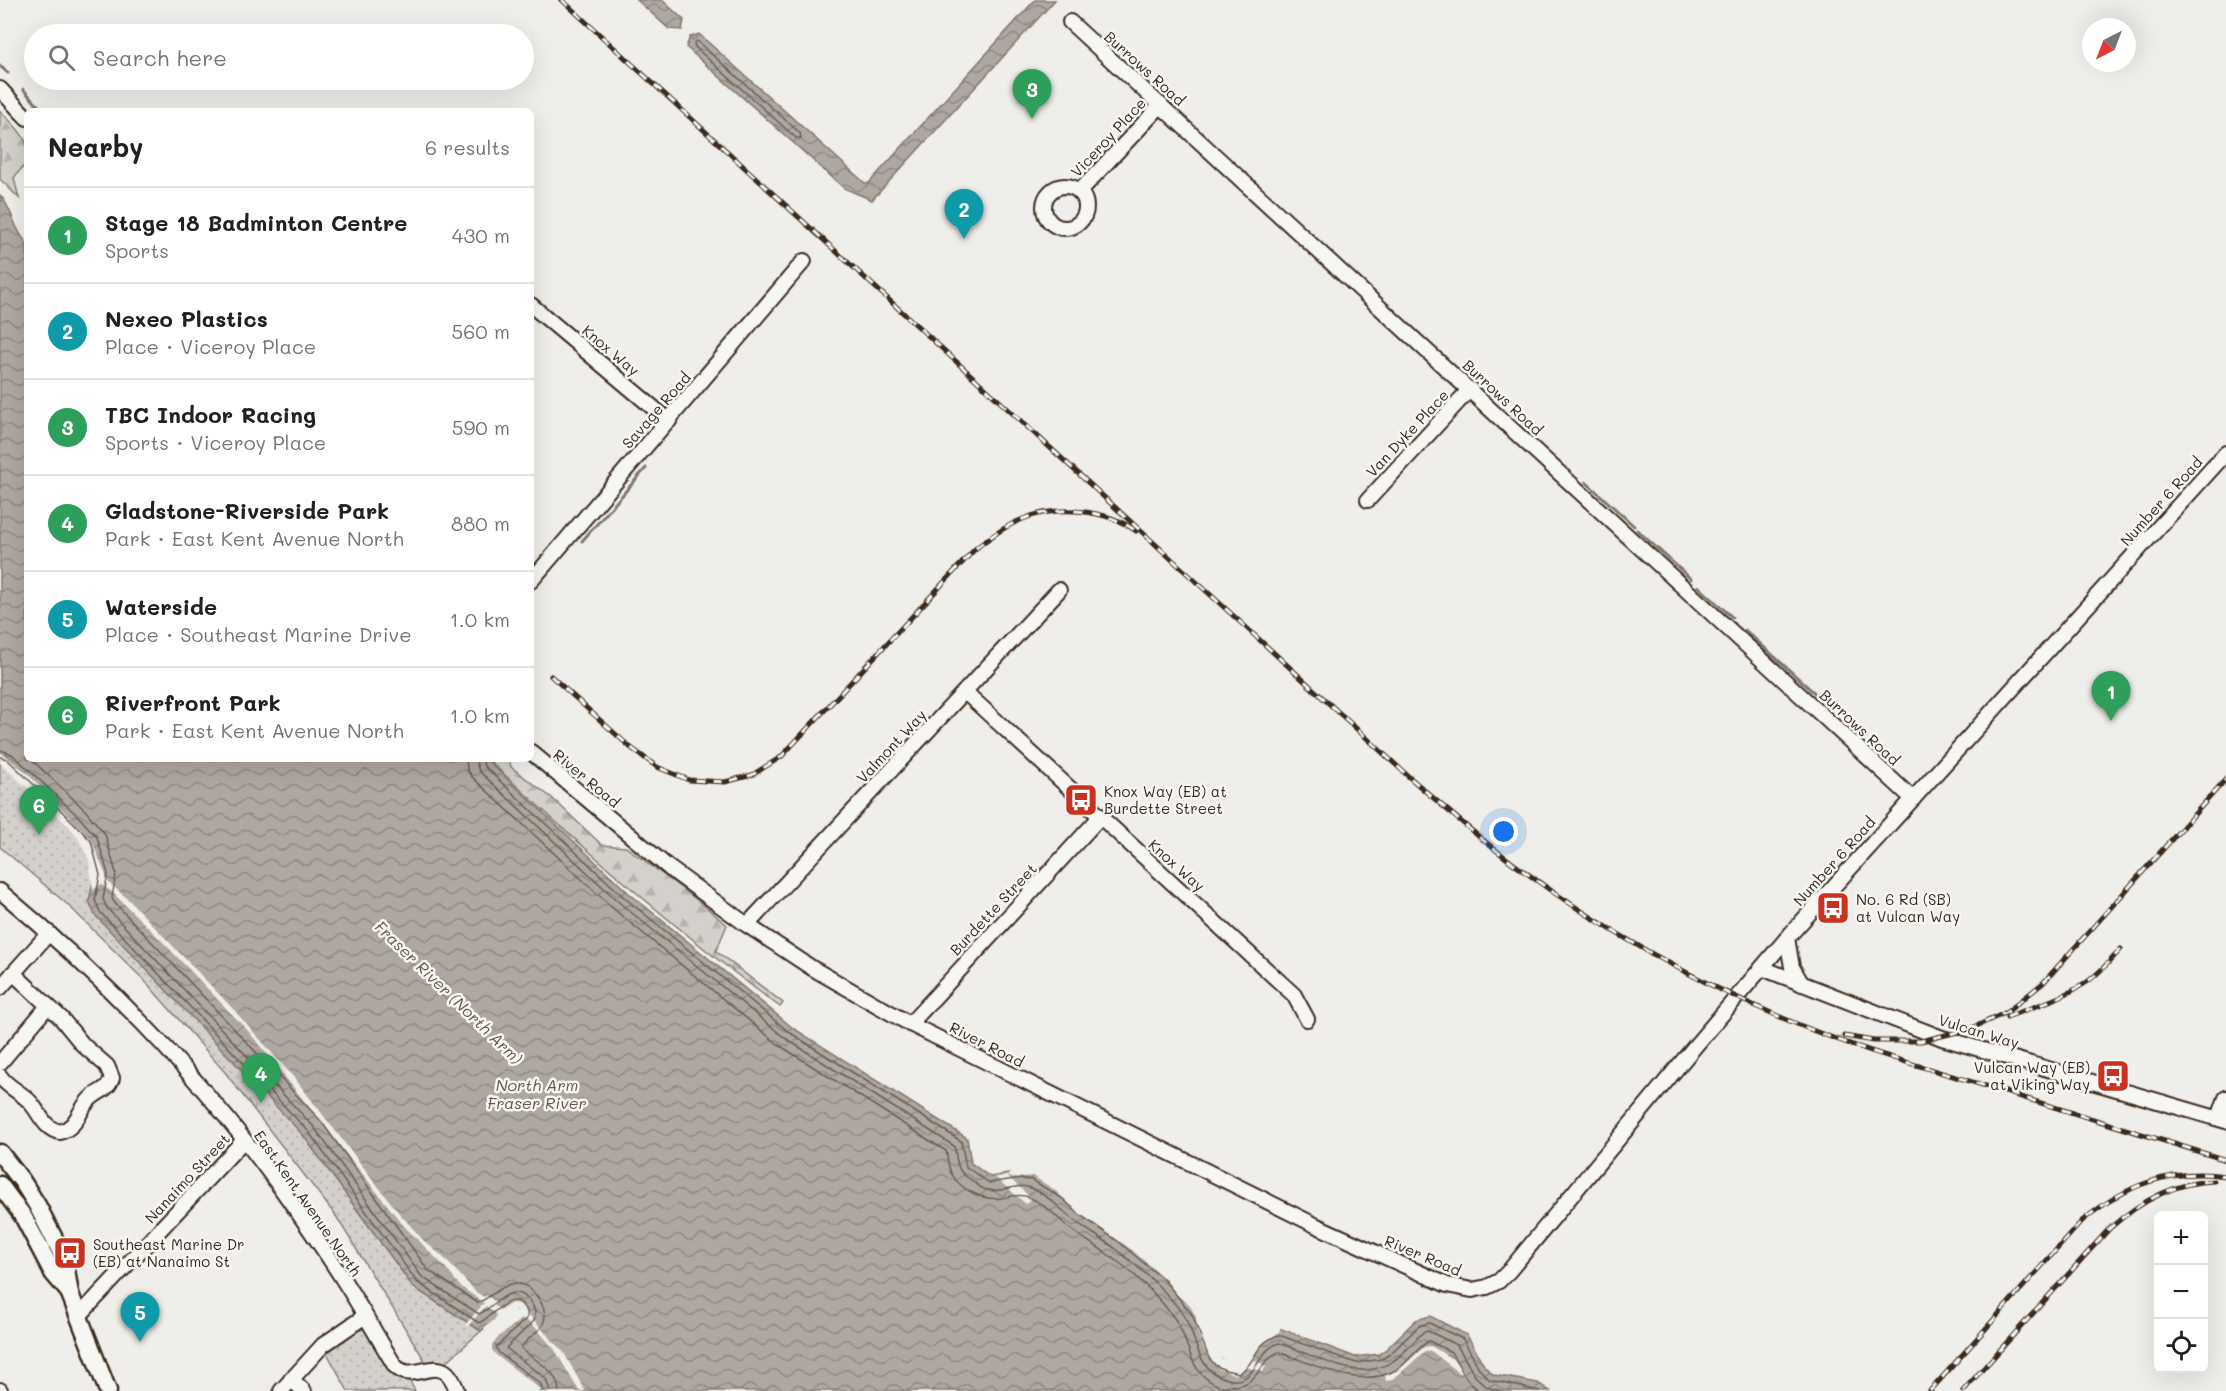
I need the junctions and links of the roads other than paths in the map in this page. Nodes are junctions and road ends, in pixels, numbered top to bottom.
1 (1070, 22) dead end
2 (0, 89) edge
3 (1161, 105) junction
4 (24, 115) edge
5 (1079, 192) dead end
6 (804, 261) dead end
7 (534, 308) edge
8 (1470, 389) junction
9 (669, 421) junction
10 (2226, 453) edge
11 (1368, 500) dead end
12 (534, 578) edge
13 (1059, 590) dead end
14 (964, 692) junction
15 (534, 755) edge
16 (1913, 799) junction
17 (1100, 817) junction
18 (0, 891) edge
19 (747, 925) junction
20 (49, 933) junction
21 (1787, 938) junction
22 (1762, 968) junction
23 (13, 974) junction
24 (1802, 984) junction
25 (0, 988) edge
26 (48, 1006) junction
27 (1306, 1019) dead end
28 (910, 1024) junction
29 (0, 1063) edge
30 (0, 1076) edge
31 (2226, 1098) edge
32 (2222, 1119) edge
33 (244, 1140) junction
34 (0, 1152) edge
35 (0, 1185) edge
36 (1472, 1290) joint
37 (70, 1294) junction
38 (79, 1316) junction
39 (365, 1316) junction
40 (291, 1379) junction
41 (108, 1391) edge
42 (280, 1391) edge
43 (304, 1391) edge
44 (457, 1391) edge

1 - 3 street, Burrows Road
2 - 4 street
3 - 5 street, Viceroy Place
3 - 8 street, Burrows Road
6 - 9 street, Savage Road
7 - 9 street, Knox Way
8 - 11 street, Van Dyke Place
8 - 16 street, Burrows Road
9 - 12 street, Savage Road
10 - 16 street, Number 6 Road
13 - 14 street, Valmont Way
14 - 17 street, Knox Way
14 - 19 street, Valmont Way
15 - 19 street, River Road
16 - 21 street, Number 6 Road
17 - 27 street, Knox Way
17 - 28 street, Burdette Street
18 - 20 street, East Kent Avenue North
19 - 28 street, River Road
20 - 23 street
20 - 33 street, East Kent Avenue North
21 - 22 street, Number 6 Road
21 - 24 street
22 - 24 street, Vulcan Way
22 - 36 street, Number 6 Road
23 - 25 street
23 - 26 street
24 - 32 street, Vulcan Way
26 - 29 street
26 - 30 street
28 - 36 street, River Road
31 - 32 street
33 - 38 street, Nanaimo Street
33 - 39 street, East Kent Avenue North
34 - 37 main road
35 - 37 main road
37 - 38 main road
38 - 41 main road
39 - 40 street
39 - 44 street, East Kent Avenue North
40 - 42 street
40 - 43 street

